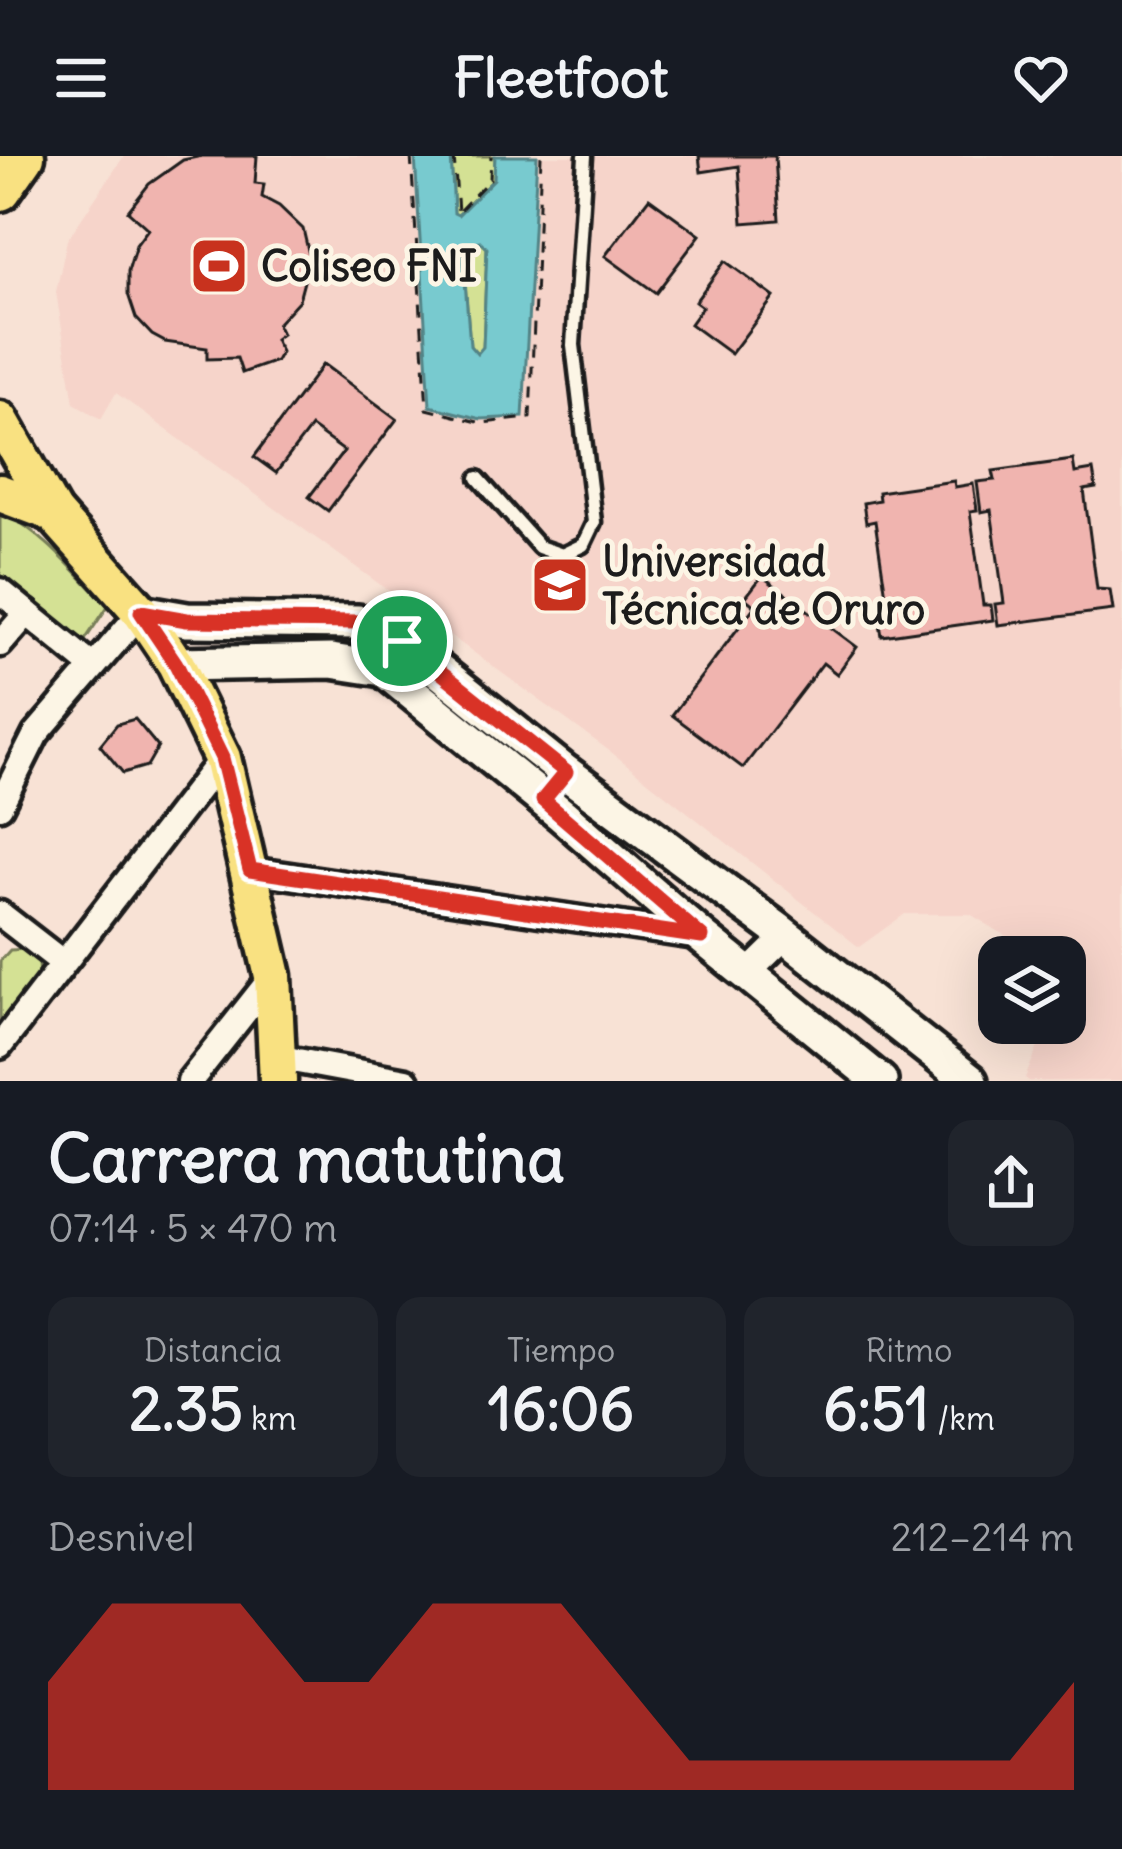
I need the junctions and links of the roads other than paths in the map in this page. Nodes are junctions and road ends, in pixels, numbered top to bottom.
1 (23, 156) edge
2 (585, 156) edge
3 (0, 190) edge
4 (0, 420) edge
5 (478, 478) dead end
6 (0, 493) edge
7 (53, 513) junction
8 (0, 591) edge
9 (141, 612) junction
10 (27, 613) junction
11 (0, 644) edge
12 (176, 664) junction
13 (92, 665) junction
14 (222, 758) junction
15 (566, 772) junction
16 (543, 800) junction
17 (0, 806) edge
18 (250, 870) junction
19 (6, 929) edge
20 (786, 936) junction
21 (702, 937) junction
22 (62, 962) junction
23 (747, 974) junction
24 (273, 976) junction
25 (0, 1046) edge
26 (277, 1069) edge
27 (950, 1075) edge
28 (190, 1081) edge
29 (406, 1081) edge
30 (880, 1081) edge

1 - 3 highway
2 - 5 lane
4 - 7 main road
6 - 7 main road
7 - 9 main road
8 - 10 street
9 - 12 main road
9 - 13 street
9 - 15 street
10 - 11 street
10 - 13 street
12 - 14 main road
12 - 16 street
13 - 17 street
14 - 18 main road
14 - 22 street
15 - 16 street
15 - 20 street
16 - 21 street
18 - 21 street
18 - 24 main road
19 - 22 street
20 - 23 street
20 - 27 street
21 - 23 street
22 - 25 street
23 - 30 street
24 - 26 main road
24 - 28 street
26 - 29 street

